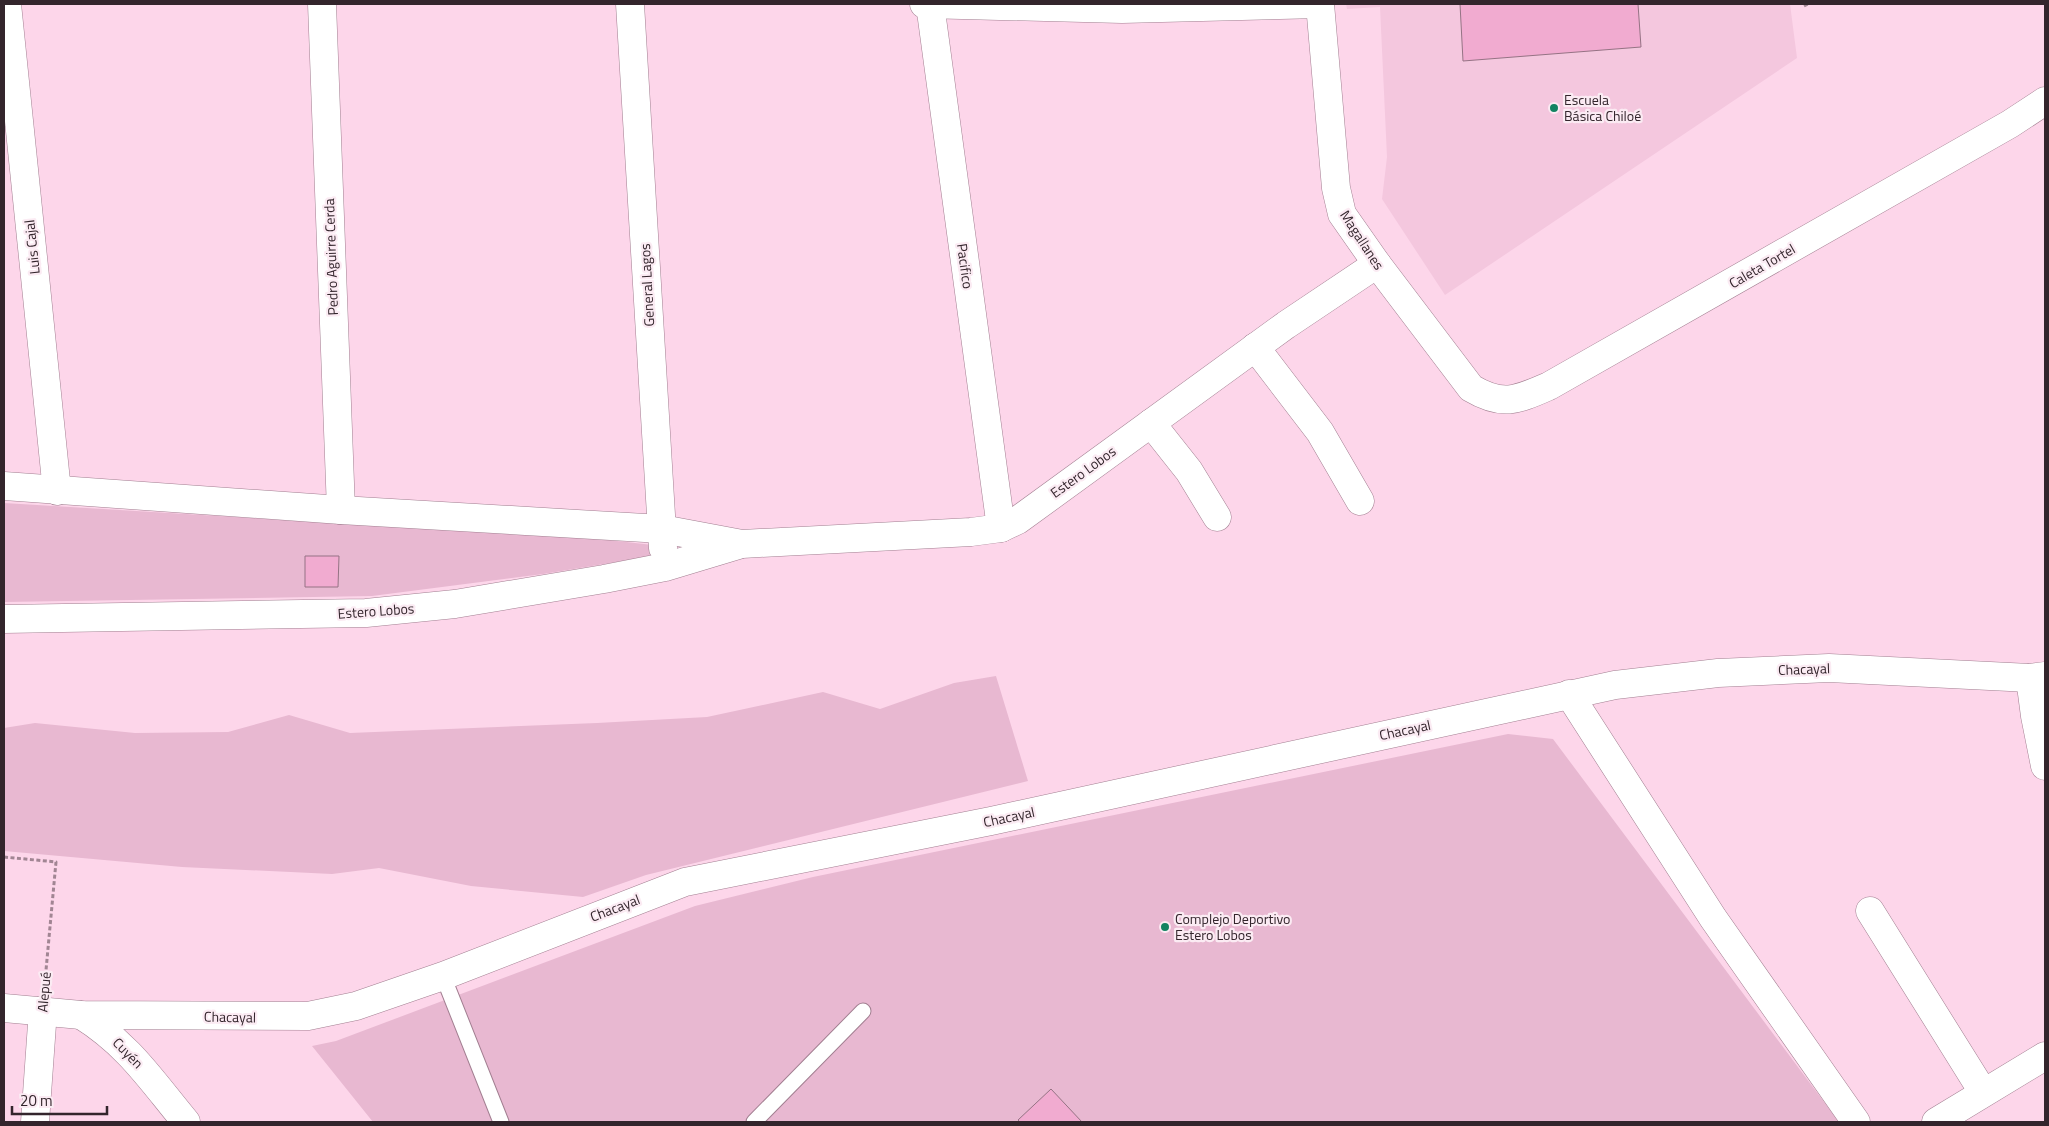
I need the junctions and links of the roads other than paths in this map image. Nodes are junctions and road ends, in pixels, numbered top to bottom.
1 (7, 4) edge
2 (322, 4) edge
3 (630, 4) edge
4 (924, 4) edge
5 (930, 4) edge
6 (1320, 4) edge
7 (2045, 101) edge
8 (1377, 264) junction
9 (1255, 347) junction
10 (1471, 388) joint
11 (1151, 423) junction
12 (4, 486) edge
13 (57, 491) junction
14 (1360, 501) dead end
15 (341, 510) junction
16 (1217, 517) dead end
17 (1000, 528) junction
18 (662, 529) junction
19 (742, 544) junction
20 (665, 566) junction
21 (4, 618) edge
22 (2038, 677) edge
23 (1570, 694) junction
24 (2045, 766) edge
25 (1870, 911) dead end
26 (442, 976) junction
27 (4, 1008) edge
28 (43, 1010) junction
29 (863, 1011) dead end
30 (81, 1015) junction
31 (2045, 1056) edge
32 (1984, 1092) junction
33 (35, 1122) edge
34 (186, 1122) edge
35 (501, 1122) edge
36 (754, 1122) edge
37 (1856, 1122) edge
38 (1936, 1122) edge

1 - 13 street, Luis Cajal
2 - 15 street, Pedro Aguirre Cerda
3 - 18 street, General Lagos
4 - 5 street
5 - 6 street
5 - 17 street, Pacifico
6 - 8 street, Magallanes
7 - 10 street, Caleta Tortel
8 - 9 street, Estero Lobos
8 - 10 street, Magallanes
9 - 11 street, Estero Lobos
9 - 14 street
11 - 16 street
11 - 17 street, Estero Lobos
12 - 13 street, Estero Lobos
13 - 15 street, Estero Lobos
15 - 18 street, Estero Lobos
17 - 19 street, Estero Lobos
18 - 19 street, Estero Lobos
18 - 20 street, General Lagos
19 - 20 street, Estero Lobos
20 - 21 street, Estero Lobos
22 - 23 street, Chacayal
22 - 24 street
23 - 26 street, Chacayal
23 - 37 street
25 - 32 street
26 - 30 street, Chacayal
26 - 35 lane
27 - 28 street, Chacayal
28 - 30 street, Chacayal
28 - 33 street, Alepué
29 - 36 lane
30 - 34 street, Cuyén
31 - 32 street
32 - 38 street

